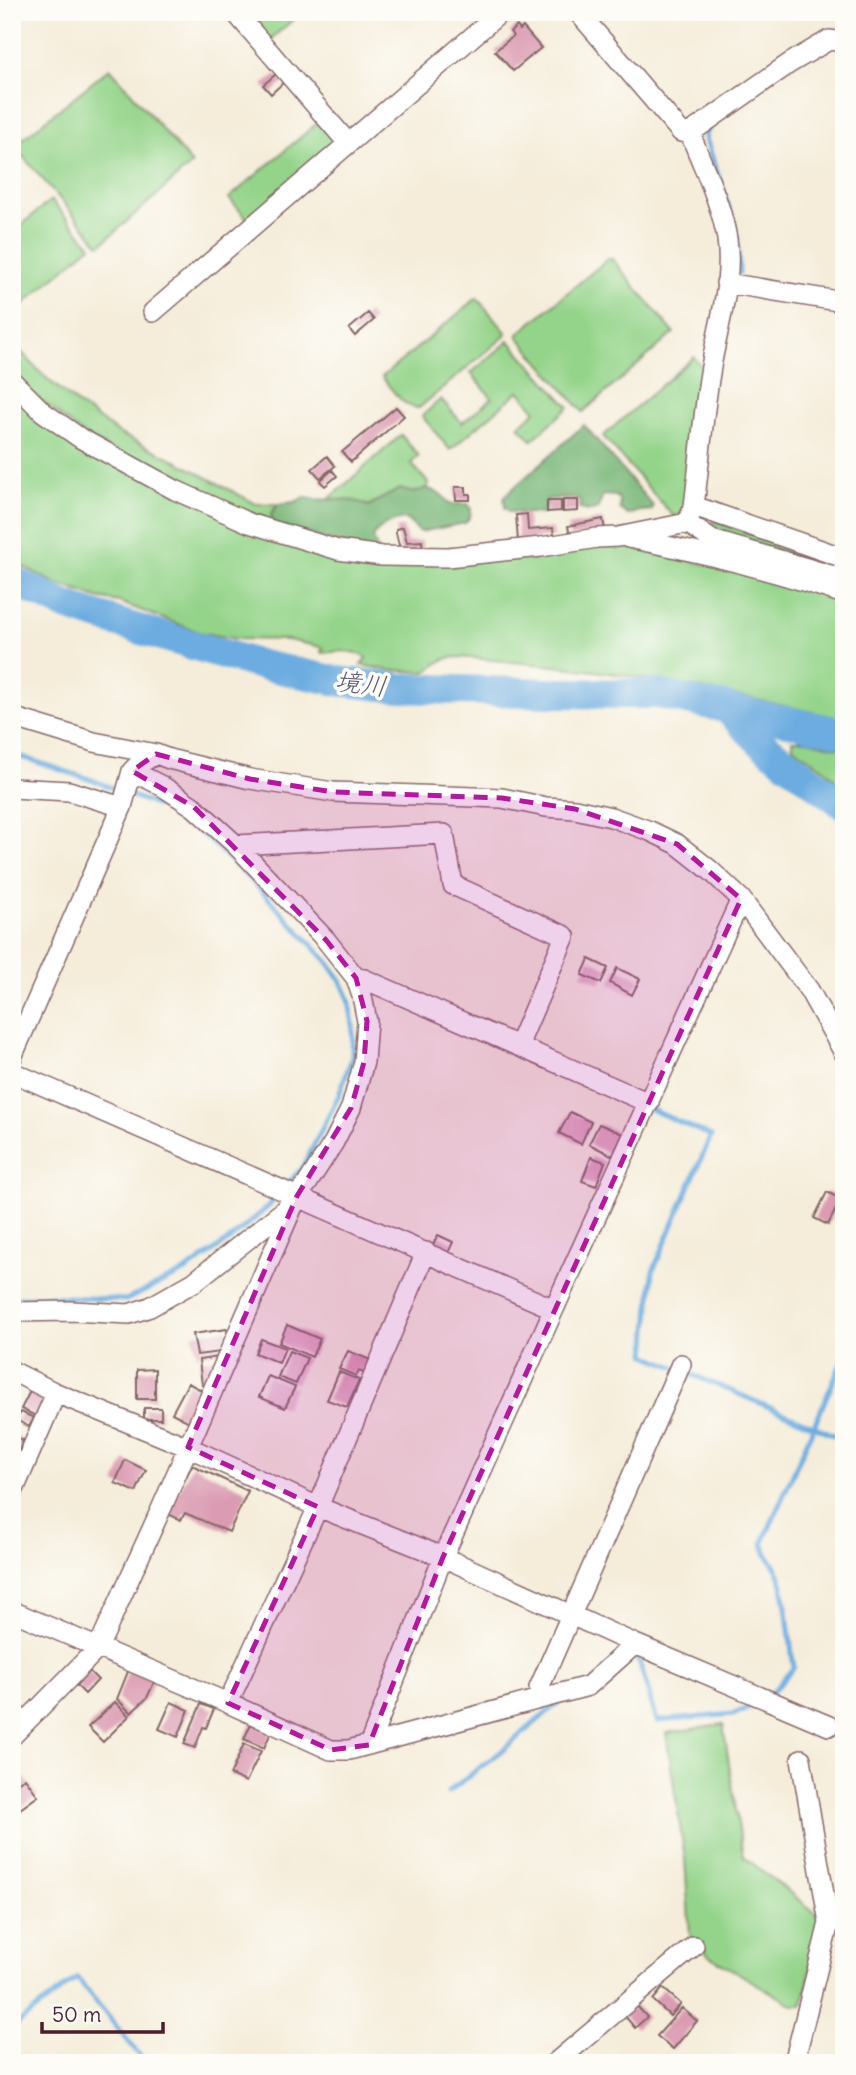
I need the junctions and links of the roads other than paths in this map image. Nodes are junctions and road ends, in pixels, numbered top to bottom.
1 (234, 12) edge
2 (501, 12) edge
3 (578, 12) edge
4 (844, 42) edge
5 (690, 133) junction
6 (348, 143) junction
7 (726, 282) junction
8 (844, 302) edge
9 (153, 312) dead end
10 (12, 381) edge
11 (691, 514) junction
12 (618, 537) junction
13 (844, 558) edge
14 (844, 579) edge
15 (844, 594) edge
16 (12, 716) edge
17 (156, 754) junction
18 (132, 771) junction
19 (12, 788) edge
20 (122, 807) junction
21 (236, 845) junction
22 (741, 899) junction
23 (356, 978) junction
24 (518, 1046) junction
25 (844, 1053) edge
26 (12, 1057) edge
27 (12, 1072) edge
28 (649, 1103) junction
29 (297, 1196) junction
30 (426, 1252) junction
31 (554, 1309) junction
32 (12, 1312) edge
33 (681, 1364) dead end
34 (12, 1371) edge
35 (56, 1393) junction
36 (188, 1447) junction
37 (12, 1494) edge
38 (318, 1507) junction
39 (443, 1558) junction
40 (12, 1611) edge
41 (570, 1615) junction
42 (635, 1644) junction
43 (98, 1648) junction
44 (539, 1688) dead end
45 (228, 1703) junction
46 (829, 1726) dead end
47 (12, 1736) edge
48 (369, 1745) junction
49 (801, 1759) dead end
50 (694, 1946) dead end
51 (555, 2063) edge
52 (794, 2063) edge

1 - 6 street
2 - 6 street
3 - 5 street
4 - 5 street
5 - 7 street
6 - 9 street
7 - 8 street
7 - 11 street
10 - 12 street
11 - 12 street
11 - 13 street
11 - 14 street
12 - 15 street
16 - 17 street
17 - 18 street
17 - 22 street
18 - 20 street
18 - 21 street
19 - 20 street
20 - 26 street
21 - 23 street
21 - 24 street
22 - 25 street
22 - 28 street
23 - 24 street
23 - 29 street
24 - 28 street
27 - 29 street
28 - 31 street
29 - 30 street
29 - 32 street
29 - 36 street
30 - 31 street
30 - 38 street
31 - 39 street
33 - 41 street
34 - 35 street
35 - 36 street
35 - 37 street
36 - 38 street
36 - 43 street
38 - 39 street
38 - 45 street
39 - 41 street
39 - 48 street
40 - 43 street
41 - 42 street
41 - 44 street
42 - 46 street
42 - 48 street
43 - 45 street
43 - 47 street
45 - 48 street
49 - 52 street
50 - 51 street

